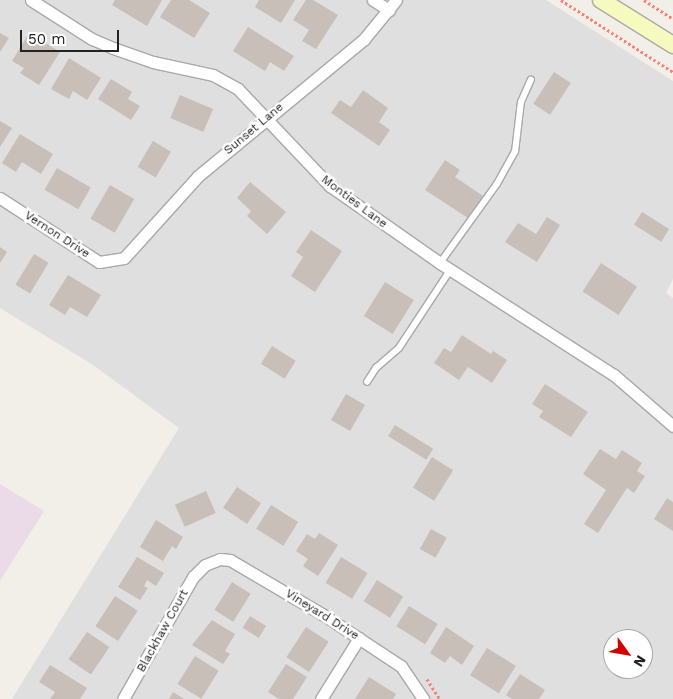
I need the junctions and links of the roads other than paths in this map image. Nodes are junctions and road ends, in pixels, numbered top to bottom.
1 (31, 0) edge
2 (373, 0) edge
3 (396, 0) edge
4 (601, 0) edge
5 (389, 10) junction
6 (673, 45) edge
7 (532, 80) dead end
8 (268, 118) junction
9 (0, 198) edge
10 (116, 262) joint
11 (440, 263) junction
12 (451, 270) junction
13 (367, 382) dead end
14 (673, 426) edge
15 (205, 565) joint
16 (359, 638) junction
17 (123, 699) edge
18 (321, 699) edge
19 (424, 699) edge

1 - 8 street, Monties Lane
2 - 5 street
3 - 5 street, Sunset Lane
4 - 6 main road
5 - 8 street, Sunset Lane
7 - 11 lane
8 - 10 street, Sunset Lane
8 - 11 street, Monties Lane
9 - 10 street, Vernon Drive
11 - 12 street, Monties Lane
12 - 13 lane
12 - 14 street, Monties Lane
15 - 16 street, Vineyard Drive
15 - 17 street, Blackhaw Court
16 - 18 street
16 - 19 street, Vineyard Drive

